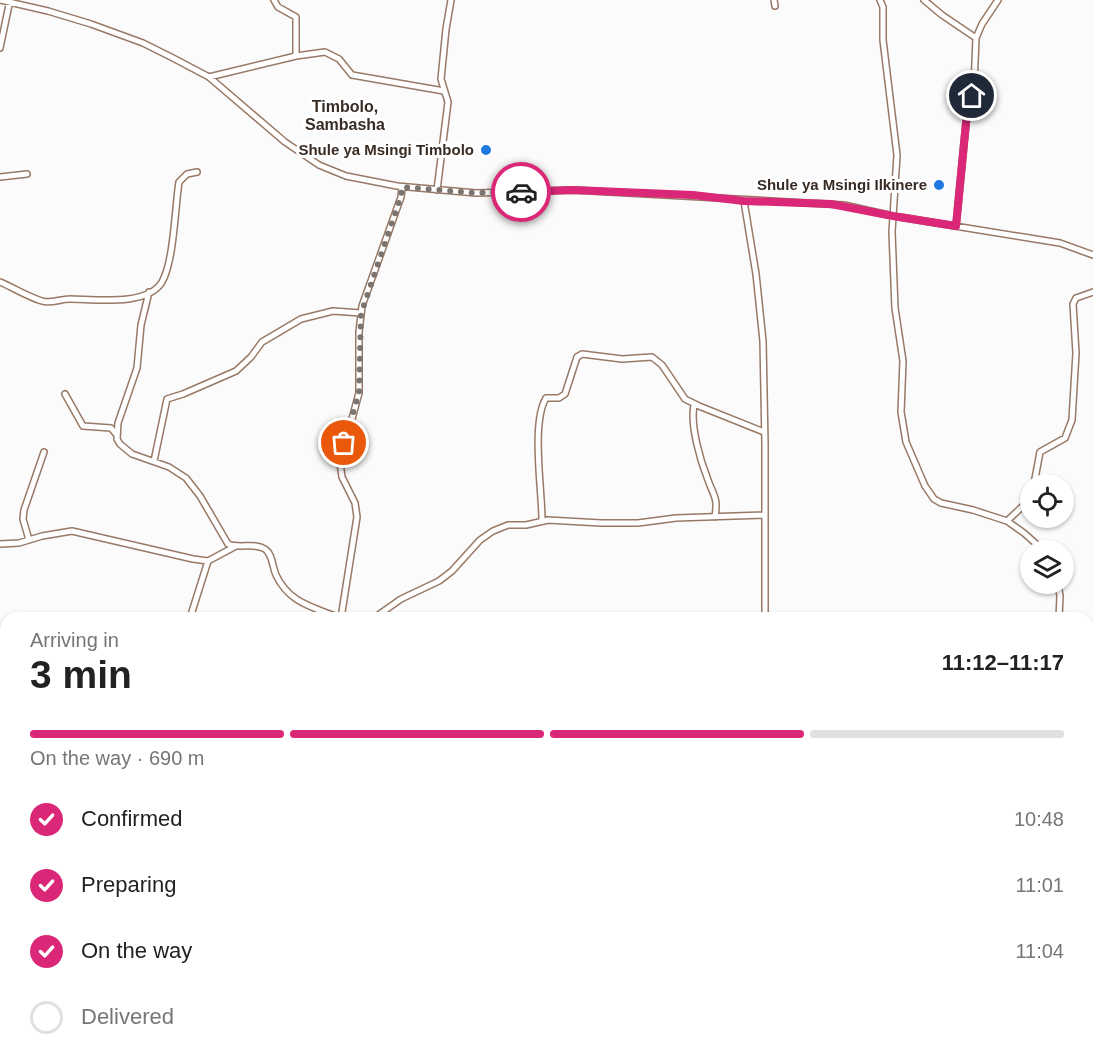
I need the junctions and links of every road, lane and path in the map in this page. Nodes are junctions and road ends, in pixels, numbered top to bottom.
1 (0, 0) edge
2 (274, 0) edge
3 (452, 0) edge
4 (880, 0) edge
5 (924, 0) edge
6 (998, 0) edge
7 (10, 1) edge
8 (976, 38) junction
9 (0, 48) edge
10 (296, 56) junction
11 (209, 77) junction
12 (444, 91) junction
13 (197, 172) dead end
14 (27, 174) dead end
15 (0, 177) edge
16 (402, 187) junction
17 (437, 190) junction
18 (744, 201) junction
19 (893, 216) junction
20 (956, 226) junction
21 (1093, 255) edge
22 (0, 282) edge
23 (149, 292) junction
24 (1093, 292) edge
25 (361, 314) junction
26 (65, 394) dead end
27 (694, 405) junction
28 (764, 432) junction
29 (117, 435) junction
30 (44, 452) dead end
31 (154, 461) junction
32 (1036, 474) edge
33 (1020, 509) edge
34 (765, 515) junction
35 (715, 517) junction
36 (542, 520) junction
37 (1007, 521) junction
38 (29, 540) junction
39 (1032, 540) edge
40 (0, 544) edge
41 (236, 546) junction
42 (208, 561) junction
43 (1060, 594) edge
44 (192, 612) edge
45 (323, 612) edge
46 (342, 612) edge
47 (383, 612) edge
48 (765, 612) edge
49 (1059, 612) edge

1 - 7 street
2 - 10 street
3 - 12 street
4 - 19 street
5 - 8 street
6 - 8 street
7 - 9 street
7 - 11 street
8 - 20 street
10 - 11 street
10 - 12 street
11 - 16 street
12 - 17 street
13 - 23 street
14 - 15 street
16 - 17 street
16 - 25 street
17 - 18 street
18 - 19 street
18 - 28 street
19 - 20 street
19 - 37 street
20 - 21 street
22 - 23 street
23 - 29 street
24 - 32 street
25 - 31 street
25 - 46 street
26 - 29 street
27 - 28 street
27 - 35 street
27 - 36 street
28 - 34 street
29 - 31 street
30 - 38 street
31 - 41 street
33 - 37 street
34 - 35 street
34 - 48 street
35 - 36 street
36 - 47 street
37 - 39 street
38 - 40 street
38 - 42 street
41 - 42 street
41 - 45 street
42 - 44 street
43 - 49 street

